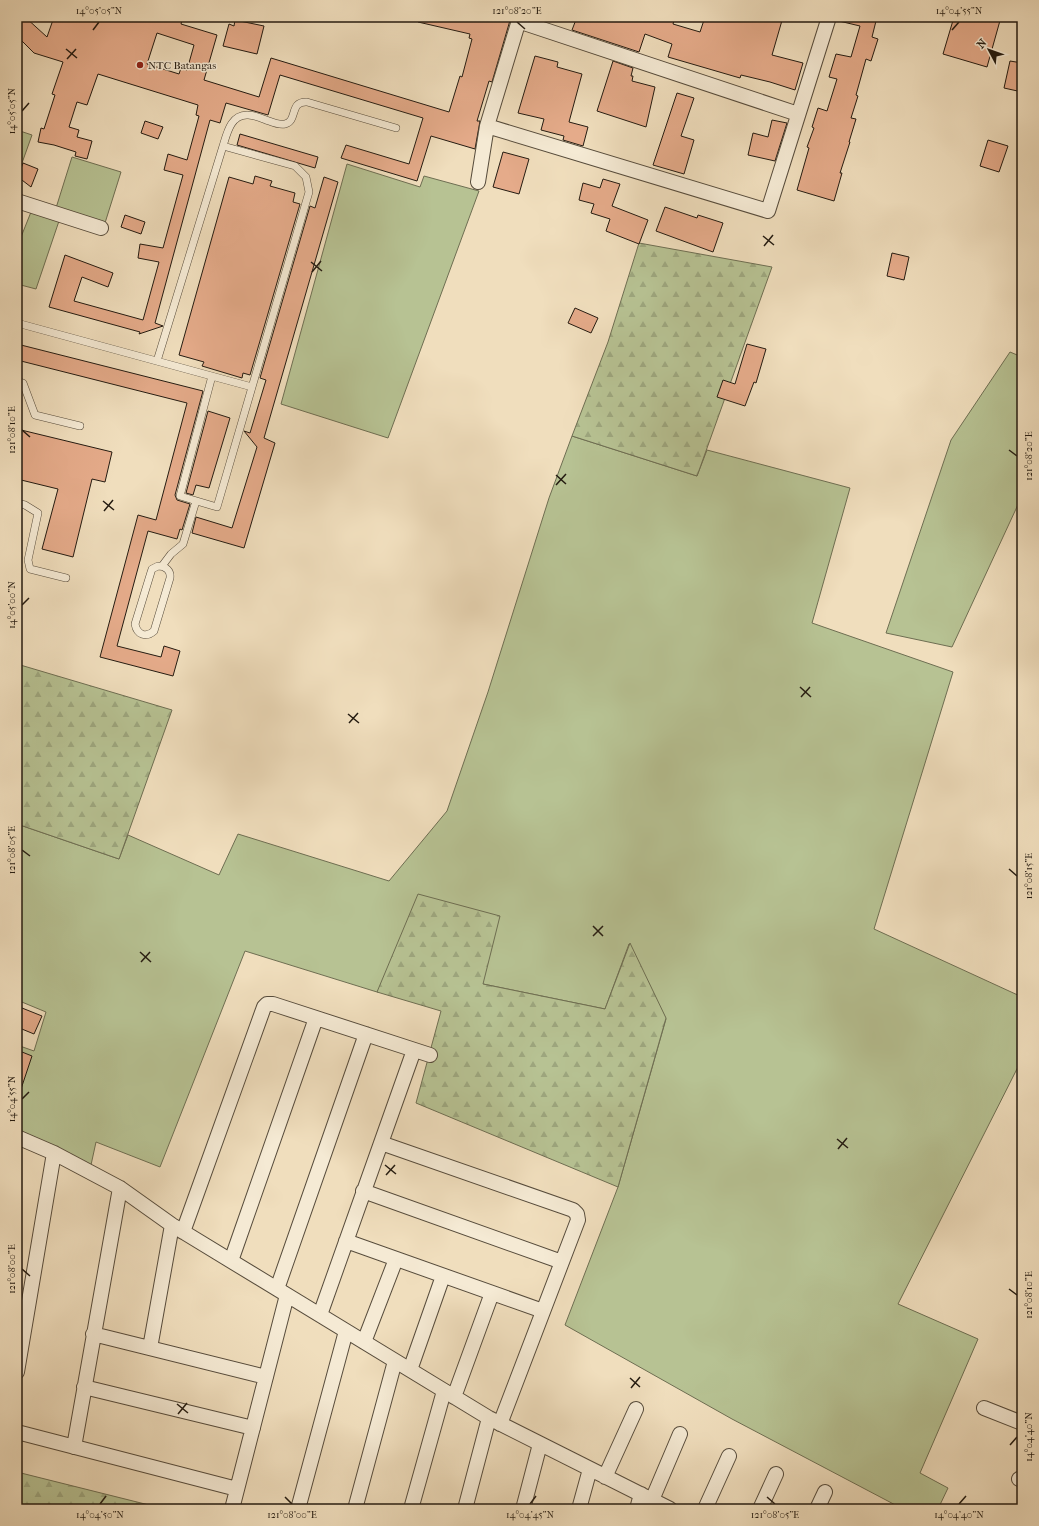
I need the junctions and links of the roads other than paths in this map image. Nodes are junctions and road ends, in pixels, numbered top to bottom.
1 (829, 17) edge
2 (519, 19) edge
3 (798, 114) junction
4 (487, 126) junction
5 (396, 128) dead end
6 (223, 146) junction
7 (478, 182) dead end
8 (17, 201) edge
9 (101, 228) dead end
10 (17, 323) edge
11 (158, 361) junction
12 (212, 376) junction
13 (17, 381) edge
14 (252, 387) junction
15 (80, 426) dead end
16 (196, 501) junction
17 (17, 503) edge
18 (162, 566) junction
19 (66, 578) dead end
20 (316, 1018) junction
21 (366, 1034) junction
22 (414, 1050) junction
23 (430, 1055) dead end
24 (17, 1137) edge
25 (381, 1143) junction
26 (54, 1153) junction
27 (120, 1188) junction
28 (363, 1191) junction
29 (178, 1228) junction
30 (346, 1241) junction
31 (396, 1259) junction
32 (231, 1261) junction
33 (562, 1262) junction
34 (443, 1276) junction
35 (282, 1292) junction
36 (492, 1293) junction
37 (543, 1311) junction
38 (320, 1315) junction
39 (346, 1331) junction
40 (93, 1334) junction
41 (364, 1342) junction
42 (150, 1348) junction
43 (395, 1361) junction
44 (410, 1370) junction
45 (17, 1372) edge
46 (266, 1377) junction
47 (84, 1387) junction
48 (449, 1394) junction
49 (984, 1408) dead end
50 (636, 1409) dead end
51 (494, 1421) junction
52 (1022, 1423) edge
53 (253, 1428) junction
54 (17, 1432) edge
55 (680, 1434) dead end
56 (540, 1444) junction
57 (74, 1447) junction
58 (729, 1456) dead end
59 (590, 1469) junction
60 (776, 1474) dead end
61 (605, 1477) junction
62 (237, 1489) junction
63 (824, 1492) dead end
64 (646, 1497) junction
65 (232, 1509) edge
66 (298, 1509) edge
67 (355, 1509) edge
68 (411, 1509) edge
69 (465, 1509) edge
70 (523, 1509) edge
71 (579, 1509) edge
72 (637, 1509) edge
73 (670, 1509) edge
74 (705, 1509) edge
75 (760, 1509) edge
76 (817, 1509) edge

1 - 3 street
2 - 3 street
2 - 4 street
3 - 4 street
4 - 7 street
5 - 6 lane
6 - 11 lane
6 - 14 lane
8 - 9 street
10 - 11 lane
11 - 12 lane
12 - 14 lane
12 - 16 lane
13 - 15 lane
14 - 16 lane
16 - 18 lane
17 - 19 lane
18 - 18 lane
20 - 21 street
20 - 29 street
20 - 32 street
21 - 22 street
21 - 35 street
22 - 23 street
22 - 25 street
24 - 26 street
25 - 28 street
25 - 33 street
26 - 27 street
26 - 45 street
27 - 29 street
27 - 40 street
28 - 30 street
28 - 33 street
29 - 32 street
29 - 42 street
30 - 31 street
30 - 38 street
31 - 34 street
31 - 41 street
32 - 35 street
33 - 37 street
34 - 36 street
34 - 44 street
35 - 38 street
35 - 46 street
36 - 37 street
36 - 48 street
37 - 51 street
38 - 39 street
39 - 41 street
39 - 66 street
40 - 42 street
40 - 47 street
41 - 43 street
42 - 46 street
43 - 44 street
43 - 67 street
44 - 48 street
46 - 53 street
47 - 53 street
47 - 57 street
48 - 51 street
48 - 68 street
49 - 52 street
50 - 61 street
51 - 56 street
51 - 69 street
53 - 62 street
54 - 57 street
55 - 64 street
56 - 59 street
56 - 70 street
57 - 62 street
58 - 74 street
59 - 61 street
59 - 71 street
60 - 75 street
61 - 64 street
62 - 65 street
63 - 76 street
64 - 72 street
64 - 73 street

